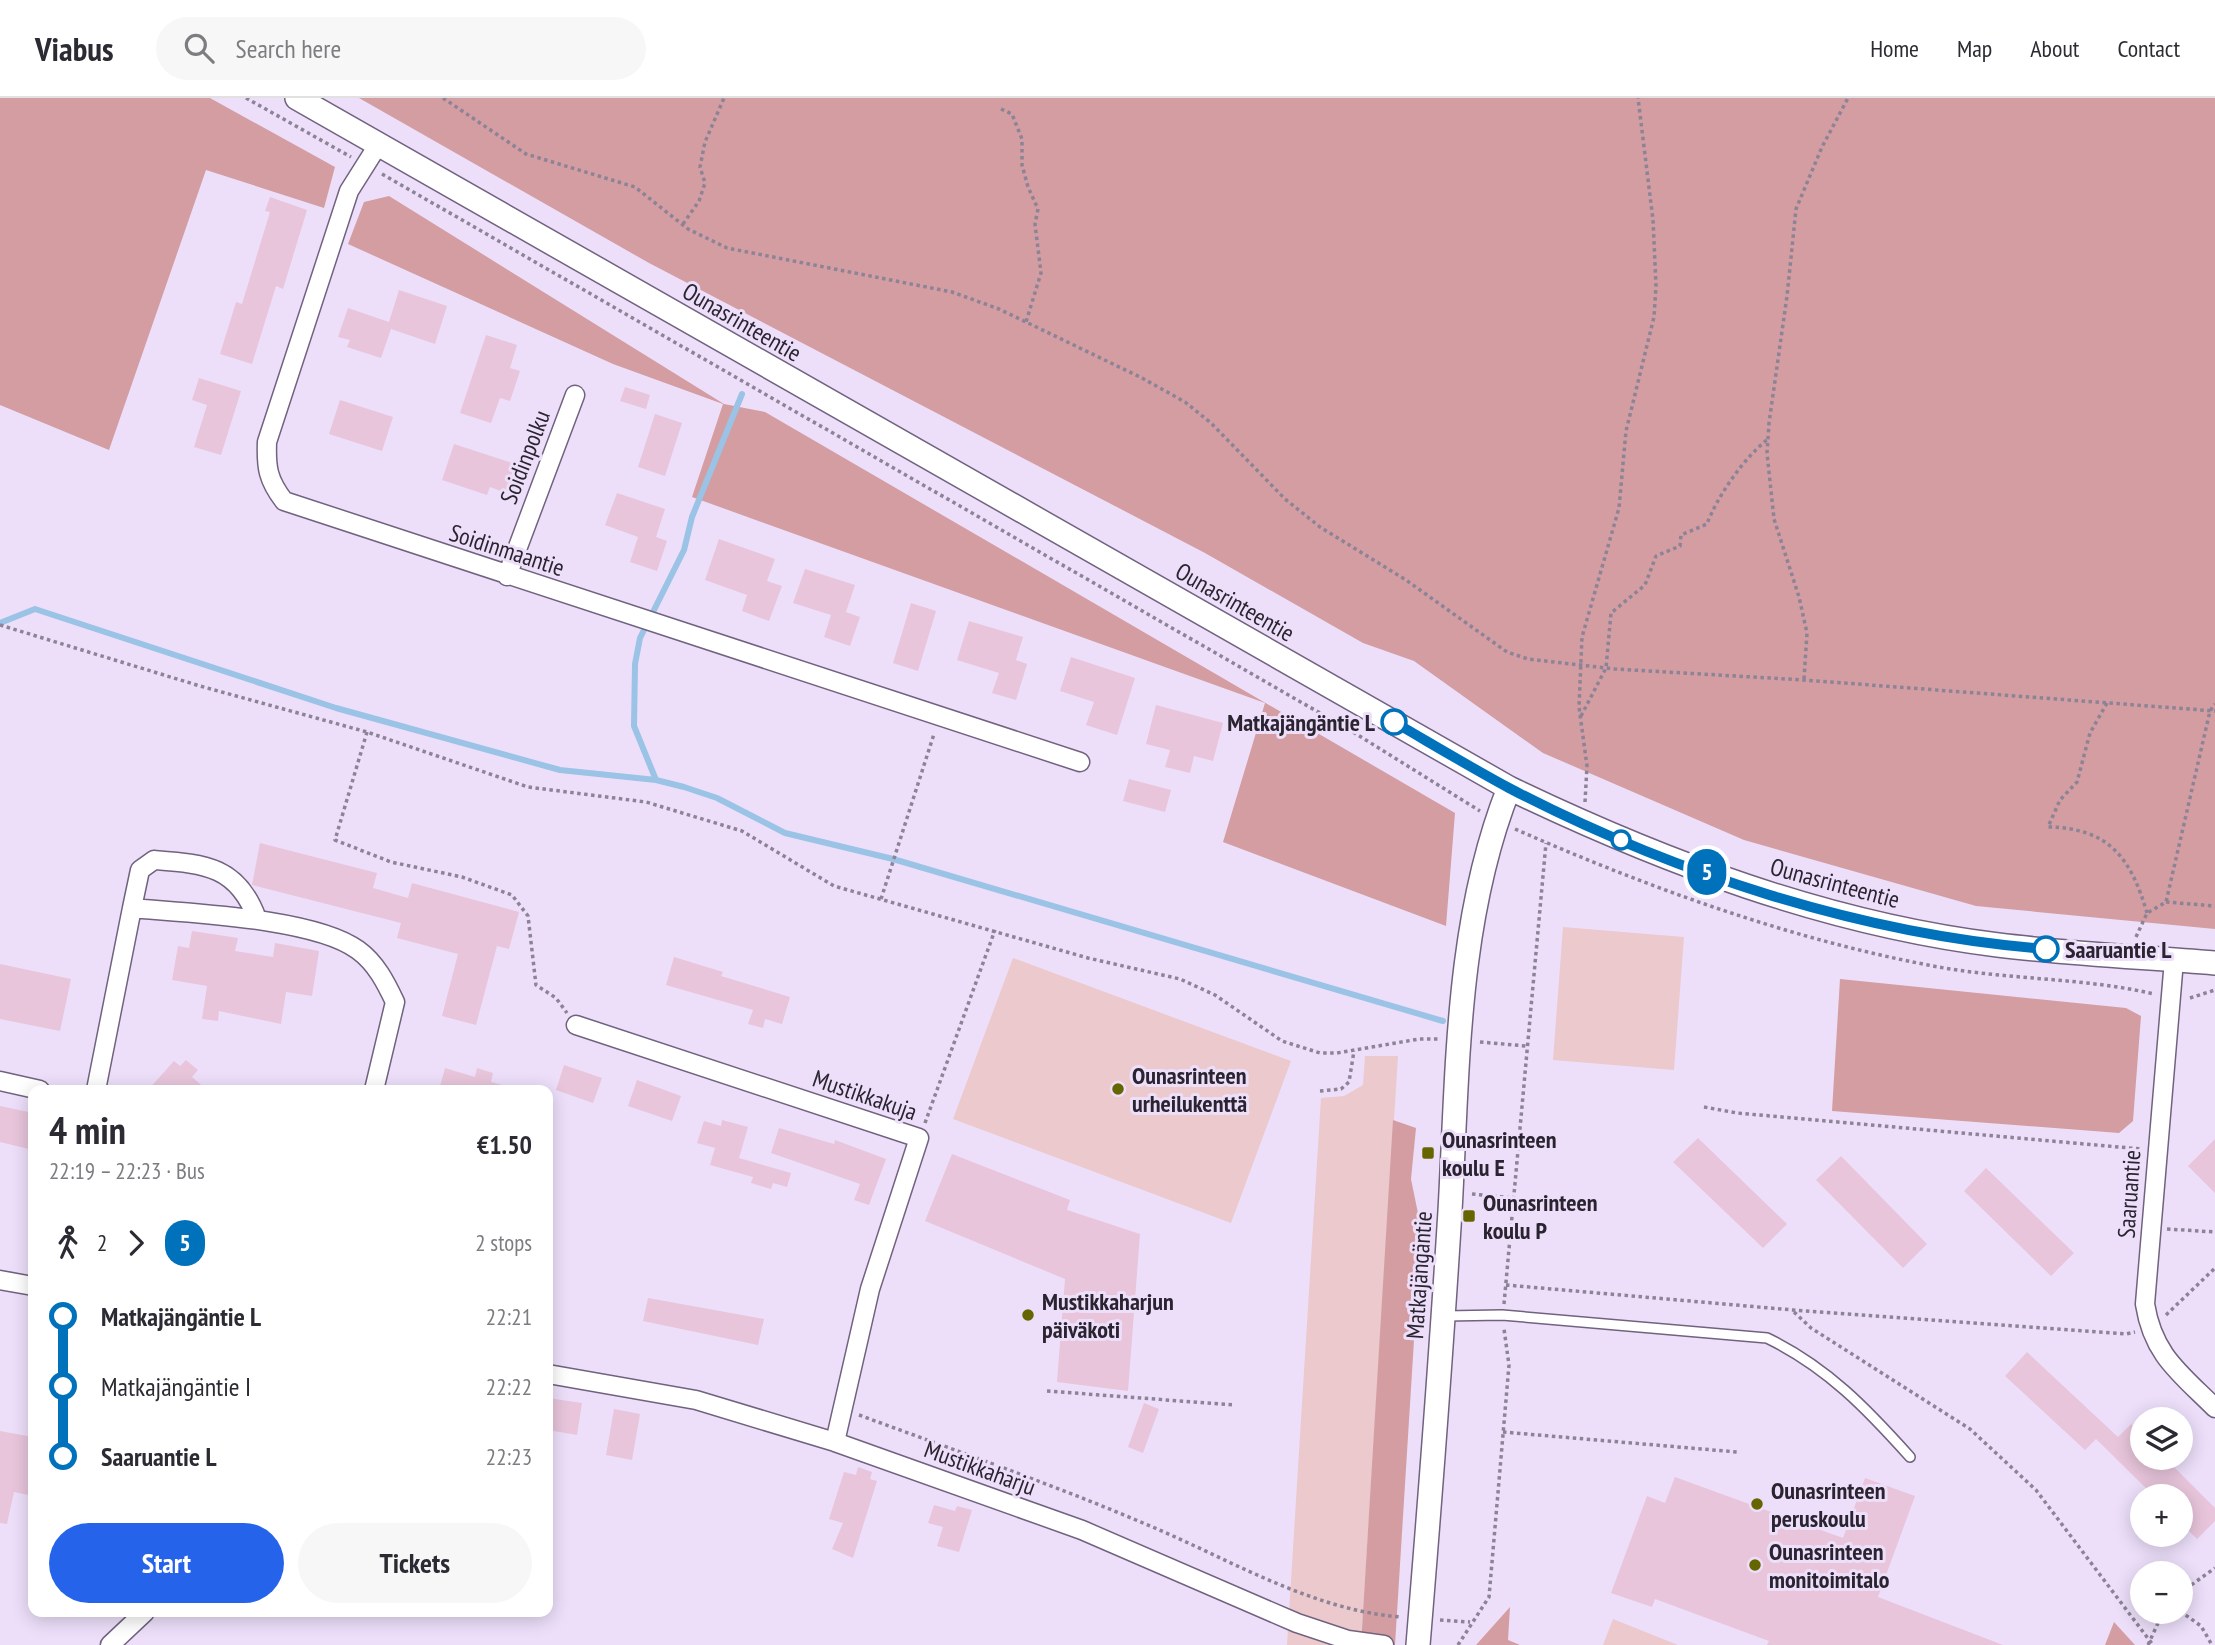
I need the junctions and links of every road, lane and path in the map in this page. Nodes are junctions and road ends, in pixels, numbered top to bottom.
1 (297, 98) edge
2 (443, 98) edge
3 (724, 98) edge
4 (1638, 98) edge
5 (1847, 98) edge
6 (1001, 109) dead end
7 (378, 145) junction
8 (683, 224) junction
9 (1026, 322) junction
10 (575, 395) dead end
11 (1769, 439) junction
12 (507, 576) junction
13 (0, 625) edge
14 (1579, 665) junction
15 (1606, 668) junction
16 (1804, 680) junction
17 (2107, 703) junction
18 (2215, 704) edge
19 (2212, 711) edge
20 (940, 715) junction
21 (1580, 718) junction
22 (367, 732) junction
23 (1080, 762) dead end
24 (1509, 788) junction
25 (1581, 821) junction
26 (1546, 843) dead end
27 (881, 899) junction
28 (2166, 902) junction
29 (2215, 906) edge
30 (132, 908) junction
31 (2147, 913) junction
32 (257, 919) junction
33 (995, 930) junction
34 (2133, 956) junction
35 (2174, 960) junction
36 (2215, 963) edge
37 (2215, 990) edge
38 (2169, 998) junction
39 (576, 1025) joint
40 (1460, 1040) junction
41 (1526, 1046) junction
42 (1354, 1051) junction
43 (0, 1081) edge
44 (97, 1085) edge
45 (375, 1085) edge
46 (28, 1087) edge
47 (1320, 1091) dead end
48 (1704, 1107) dead end
49 (919, 1138) junction
50 (2157, 1150) junction
51 (1470, 1194) dead end
52 (1513, 1198) junction
53 (2151, 1227) junction
54 (2215, 1233) edge
55 (2215, 1268) edge
56 (0, 1280) edge
57 (28, 1285) edge
58 (1506, 1285) junction
59 (1793, 1310) junction
60 (1502, 1315) junction
61 (1443, 1316) junction
62 (2148, 1327) junction
63 (553, 1375) edge
64 (1047, 1391) dead end
65 (1234, 1405) dead end
66 (2215, 1408) edge
67 (841, 1409) junction
68 (1503, 1432) junction
69 (835, 1442) junction
70 (1737, 1452) dead end
71 (1910, 1457) dead end
72 (2215, 1568) edge
73 (2193, 1584) edge
74 (140, 1617) edge
75 (1420, 1618) junction
76 (2193, 1620) edge
77 (1470, 1622) junction
78 (2158, 1624) edge
79 (2150, 1644) edge
80 (110, 1645) edge
81 (1384, 1645) edge
82 (1419, 1645) edge
83 (1458, 1645) edge
84 (2212, 1645) edge

1 - 7 street, Ounasrinteentie
2 - 8 path
3 - 8 path
4 - 14 path
5 - 11 path
6 - 9 path
7 - 12 street, Soidinmaantie
7 - 24 street, Ounasrinteentie
8 - 9 path
9 - 14 path
10 - 12 street, Soidinpolku
11 - 15 path
11 - 16 path
12 - 20 street, Soidinmaantie
13 - 22 path
14 - 15 path
14 - 21 path
15 - 16 path
15 - 21 path
16 - 17 path
17 - 19 path
17 - 31 path
18 - 19 path
19 - 28 path
20 - 23 street, Soidinmaantie
20 - 27 path
21 - 25 path
22 - 27 path
22 - 39 path
24 - 25 street, Ounasrinteentie
24 - 40 street, Matkajängäntie
25 - 34 street, Ounasrinteentie
26 - 41 path
27 - 33 path
28 - 29 path
28 - 31 path
30 - 32 street
30 - 32 street
30 - 44 street
31 - 34 path
32 - 45 street
33 - 42 path
33 - 49 path
34 - 35 street, Ounasrinteentie
35 - 36 street, Ounasrinteentie
35 - 38 street, Saaruantie
37 - 38 path
38 - 50 street, Saaruantie
39 - 49 street, Mustikkakuja
40 - 41 path
40 - 42 path
40 - 61 street, Matkajängäntie
41 - 52 path
42 - 47 path
43 - 46 street
48 - 50 path
49 - 67 street, Mustikkakuja
50 - 53 street, Saaruantie
51 - 52 path
52 - 58 path
53 - 54 path
53 - 62 street, Saaruantie
55 - 62 path
56 - 57 street
58 - 59 path
58 - 60 path
59 - 62 path
59 - 79 path
60 - 61 lane
60 - 68 path
60 - 71 lane
61 - 75 street, Matkajängäntie
62 - 66 street, Saaruantie
63 - 69 street, Mustikkaharju
64 - 65 path
67 - 69 street, Mustikkakuja
67 - 75 path
68 - 70 path
68 - 77 path
69 - 81 street, Mustikkaharju
72 - 73 path
74 - 80 street
75 - 77 path
75 - 82 street, Matkajängäntie
76 - 84 path
77 - 83 path
78 - 79 path

